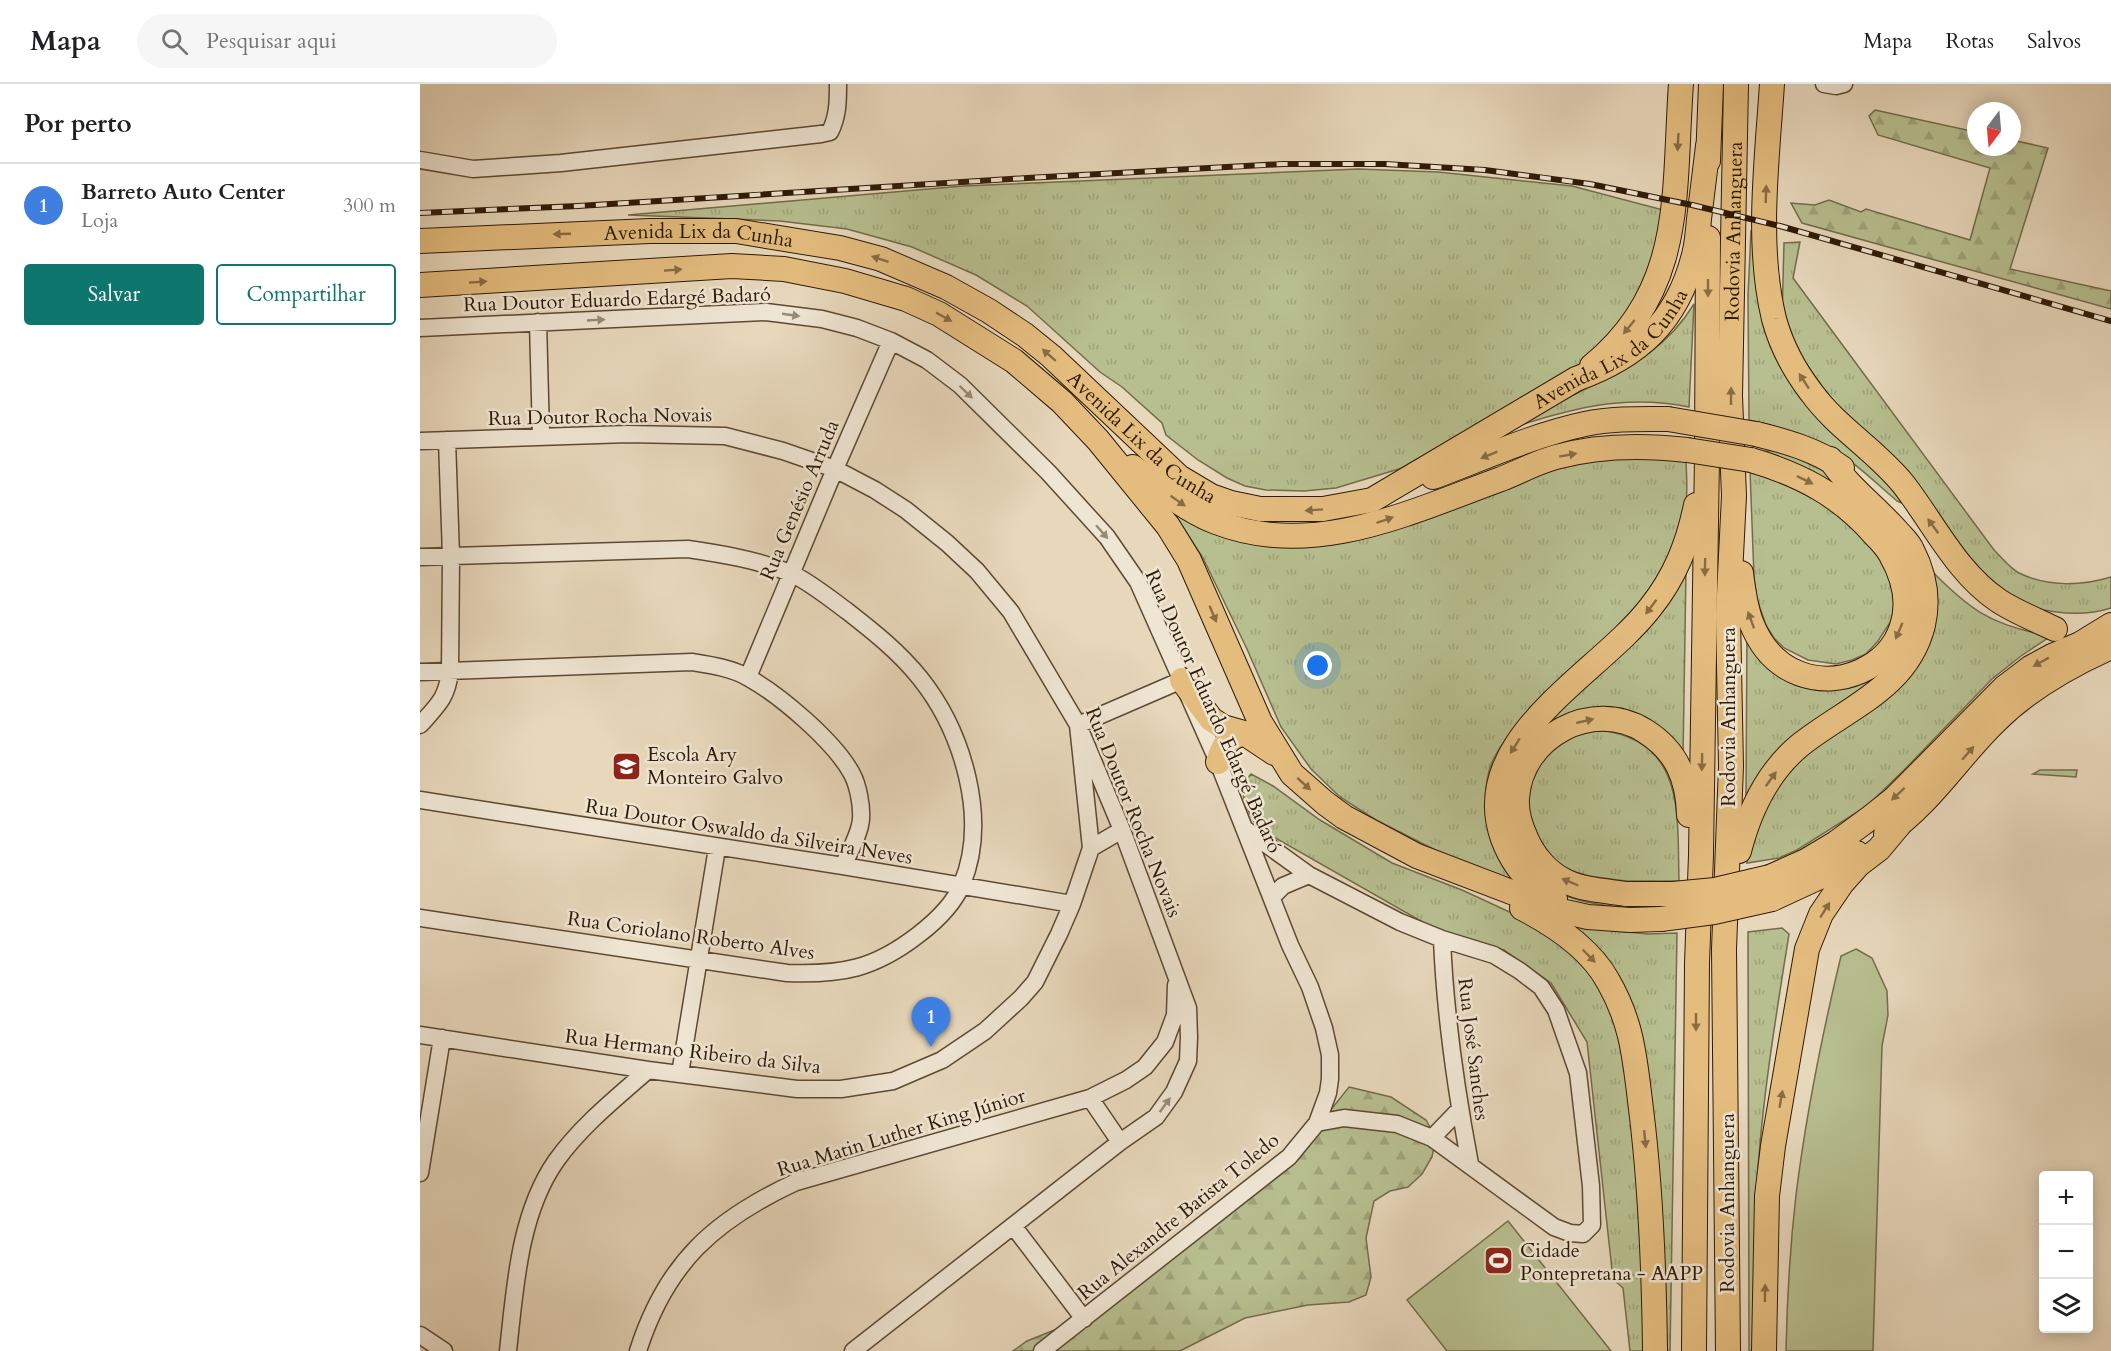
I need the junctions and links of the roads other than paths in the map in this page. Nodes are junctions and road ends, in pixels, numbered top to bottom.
1 (838, 84) edge
2 (1681, 84) edge
3 (1711, 84) edge
4 (1736, 84) edge
5 (1747, 84) edge
6 (1772, 84) edge
7 (1824, 84) edge
8 (1844, 84) edge
9 (1708, 146) junction
10 (1736, 159) junction
11 (420, 160) edge
12 (420, 241) edge
13 (420, 285) edge
14 (538, 322) junction
15 (420, 328) edge
16 (891, 341) junction
17 (1576, 379) junction
18 (541, 436) junction
19 (447, 440) junction
20 (1098, 440) junction
21 (420, 441) edge
22 (1697, 453) junction
23 (1830, 459) junction
24 (834, 469) junction
25 (1734, 496) junction
26 (1372, 500) junction
27 (451, 556) junction
28 (420, 557) edge
29 (792, 573) junction
30 (2111, 625) edge
31 (2055, 629) junction
32 (2111, 647) edge
33 (450, 671) junction
34 (420, 672) edge
35 (748, 677) junction
36 (1182, 681) junction
37 (420, 724) edge
38 (1078, 725) junction
39 (1244, 733) junction
40 (1283, 760) junction
41 (1218, 762) junction
42 (1731, 766) junction
43 (420, 800) edge
44 (1899, 825) junction
45 (1244, 829) junction
46 (1122, 830) junction
47 (717, 848) junction
48 (1091, 848) junction
49 (1738, 851) junction
50 (843, 866) junction
51 (1451, 871) junction
52 (1309, 874) junction
53 (962, 885) junction
54 (1771, 888) junction
55 (1272, 897) junction
56 (1072, 904) junction
57 (420, 918) edge
58 (1630, 920) junction
59 (1442, 939) junction
60 (1467, 946) junction
61 (699, 959) junction
62 (1697, 963) junction
63 (1443, 973) junction
64 (1176, 975) junction
65 (420, 1035) edge
66 (442, 1038) junction
67 (648, 1070) junction
68 (680, 1074) junction
69 (1328, 1093) junction
70 (1090, 1098) junction
71 (1460, 1110) junction
72 (1344, 1118) junction
73 (1317, 1123) junction
74 (1432, 1138) junction
75 (1120, 1142) junction
76 (1695, 1162) junction
77 (1470, 1164) junction
78 (420, 1173) edge
79 (1014, 1227) junction
80 (1084, 1319) junction
81 (420, 1335) edge
82 (444, 1351) edge
83 (507, 1351) edge
84 (638, 1351) edge
85 (853, 1351) edge
86 (1042, 1351) edge
87 (1655, 1351) edge
88 (1679, 1351) edge
89 (1694, 1351) edge
90 (1728, 1351) edge
91 (1739, 1351) edge
92 (1764, 1351) edge

1 - 11 street
2 -> 17 highway
3 - 9 highway, Rodovia Anhanguera
4 - 10 highway, Rodovia Anhanguera
5 - 10 highway
31 -> 6 highway
7 - 8 street
9 - 17 highway, Avenida Lix da Cunha
9 -> 22 highway, Rodovia Anhanguera
25 -> 10 highway, Rodovia Anhanguera
26 -> 12 highway, Avenida Lix da Cunha
13 -> 20 highway, Avenida Lix da Cunha
14 - 15 street, Rua Doutor Eduardo Edargé Badaró
14 -> 16 street, Rua Doutor Eduardo Edargé Badaró
14 - 18 street
16 - 24 street, Rua Genésio Arruda
16 -> 36 street, Rua Doutor Eduardo Edargé Badaró
17 - 26 highway, Avenida Lix da Cunha
18 - 19 street, Rua Doutor Rocha Novais
18 - 24 street, Rua Doutor Rocha Novais
19 - 21 street, Rua Doutor Rocha Novais
19 - 27 street
20 -> 22 highway
20 -> 40 highway, Avenida Lix da Cunha
22 -> 25 highway, bridge
22 -> 58 highway
22 -> 62 highway, Rodovia Anhanguera
23 -> 26 highway, bridge
23 - 31 highway
49 -> 23 highway
24 - 29 street, Rua Genésio Arruda
24 - 38 street, Rua Doutor Rocha Novais
25 - 42 highway, Rodovia Anhanguera
27 - 28 street
27 - 29 street
27 - 33 street
29 - 35 street, Rua Genésio Arruda
29 - 53 street
30 - 31 highway
30 -> 54 highway
44 -> 32 highway
33 - 34 street
33 - 35 street
33 - 37 street
35 - 50 street
36 - 38 street
36 - 39 highway
36 - 41 street, Rua Doutor Eduardo Edargé Badaró
38 - 46 street, Rua Doutor Rocha Novais
38 - 48 street, Rua Hermano Ribeiro da Silva
39 - 40 highway
39 - 41 highway
40 -> 51 highway, Avenida Lix da Cunha
41 - 45 street, Rua Doutor Eduardo Edargé Badaró
42 - 49 highway
42 - 90 highway, Rodovia Anhanguera
43 - 47 street, Rua Doutor Oswaldo da Silveira Neves
44 - 54 highway
92 -> 44 highway
45 - 52 street
45 - 55 street, Rua Doutor Eduardo Edargé Badaró
46 - 48 street
46 - 64 street, Rua Doutor Rocha Novais
47 - 50 street, Rua Doutor Oswaldo da Silveira Neves
47 - 61 street
48 - 56 street, Rua Hermano Ribeiro da Silva
49 - 91 highway
50 - 53 street, Rua Doutor Oswaldo da Silveira Neves
51 - 58 highway
51 -> 87 highway
52 - 55 street
52 - 59 street
53 - 56 street, Rua Doutor Oswaldo da Silveira Neves
53 - 61 street, Rua Coriolano Roberto Alves
54 - 58 highway, bridge
54 -> 62 highway, bridge
55 - 69 street, Rua Doutor Eduardo Edargé Badaró
56 - 68 street, Rua Hermano Ribeiro da Silva
57 - 61 street, Rua Coriolano Roberto Alves
59 - 60 street
59 - 63 street, Rua José Sanches
60 - 63 street
60 - 77 street
61 - 68 street
62 -> 76 highway, Rodovia Anhanguera
63 - 71 street, Rua José Sanches
64 - 70 street, Rua Matin Luther King Júnior
75 -> 64 street, Rua Doutor Rocha Novais
65 - 66 street, Rua Hermano Ribeiro da Silva
66 - 67 street, Rua Hermano Ribeiro da Silva
66 - 78 street
67 - 68 street, Rua Hermano Ribeiro da Silva
67 - 83 street
69 - 72 street
69 - 73 street, Rua Doutor Eduardo Edargé Badaró
70 - 75 street
70 - 84 street, Rua Matin Luther King Júnior
71 - 74 street
71 - 77 street, Rua José Sanches
72 - 73 street
72 - 74 street
73 - 80 street, Rua Alexandre Batista Toledo
74 - 77 street
75 - 79 street, Rua Doutor Rocha Novais
76 - 88 highway
76 - 89 highway, Rodovia Anhanguera
79 - 80 street
79 - 85 street, Rua Doutor Rocha Novais
80 - 86 street, Rua Alexandre Batista Toledo
81 - 82 street

